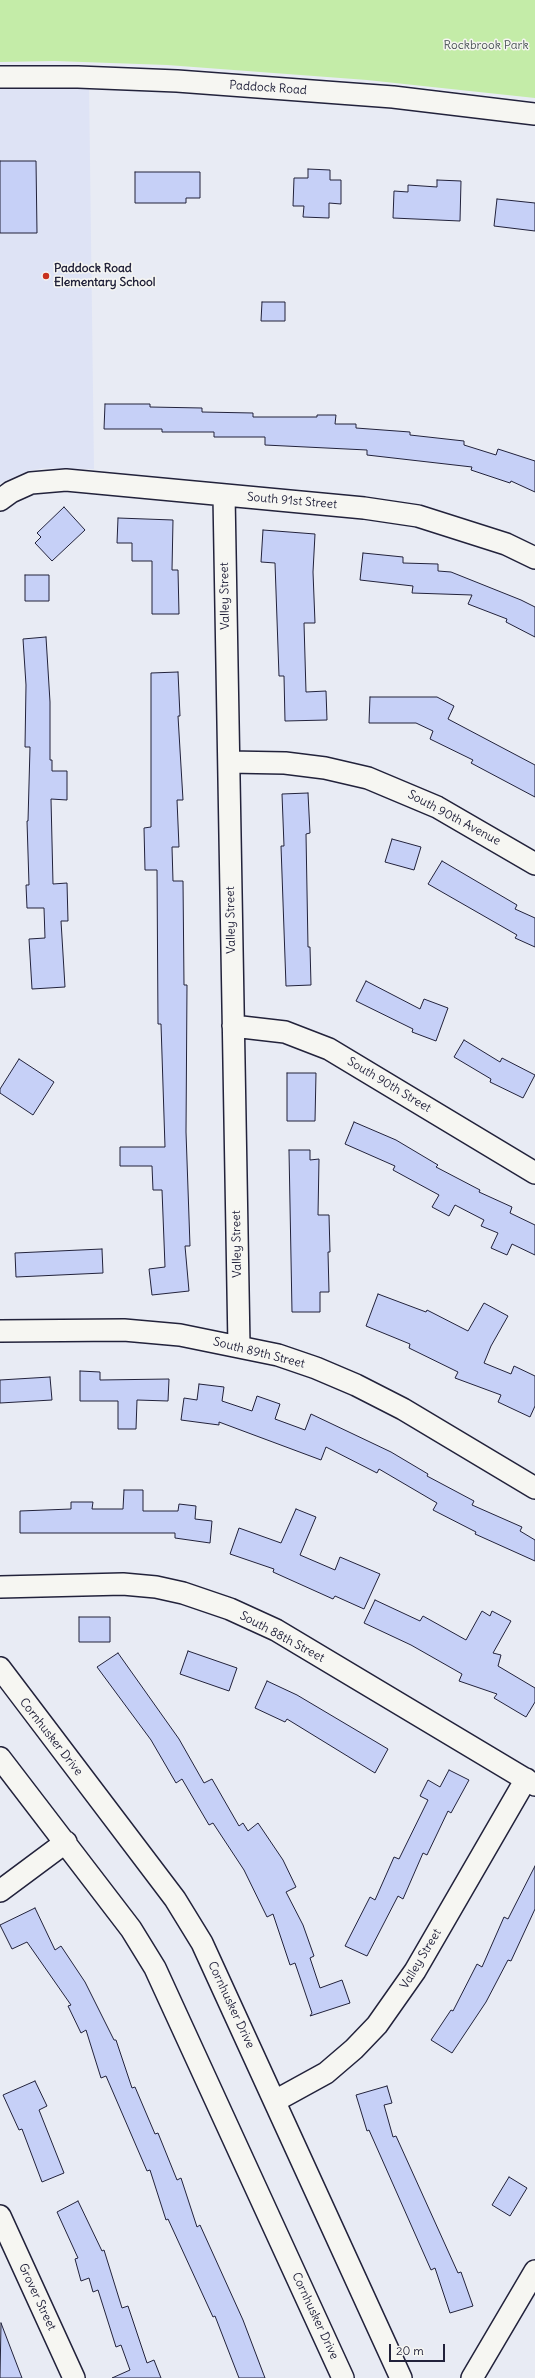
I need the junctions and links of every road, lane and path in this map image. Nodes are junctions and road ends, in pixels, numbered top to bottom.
1 (0, 77) edge
2 (535, 114) edge
3 (224, 495) junction
4 (0, 500) edge
5 (535, 558) edge
6 (229, 762) junction
7 (535, 864) edge
8 (233, 1026) junction
9 (535, 1173) edge
10 (0, 1331) edge
11 (239, 1346) junction
12 (535, 1488) edge
13 (0, 1587) edge
14 (0, 1668) edge
15 (0, 1758) edge
16 (531, 1782) edge
17 (66, 1842) junction
18 (0, 1890) edge
19 (275, 2101) junction
20 (0, 2216) edge
21 (535, 2271) edge
22 (74, 2378) edge
23 (343, 2378) edge
24 (401, 2378) edge
25 (472, 2378) edge

1 - 2 street, Paddock Road
3 - 4 street, South 91st Street
3 - 5 street, South 91st Street
3 - 6 street, Valley Street
6 - 7 street, South 90th Avenue
6 - 8 street, Valley Street
8 - 9 street, South 90th Street
8 - 11 street, Valley Street
10 - 11 street, South 89th Street
11 - 12 street, South 89th Street
13 - 16 street, South 88th Street
14 - 19 street, Cornhusker Drive
15 - 17 street, Cornhusker Drive
16 - 19 street, Valley Street
17 - 18 street
17 - 23 street, Cornhusker Drive
19 - 24 street, Cornhusker Drive
20 - 22 street, Grover Street
21 - 25 street

